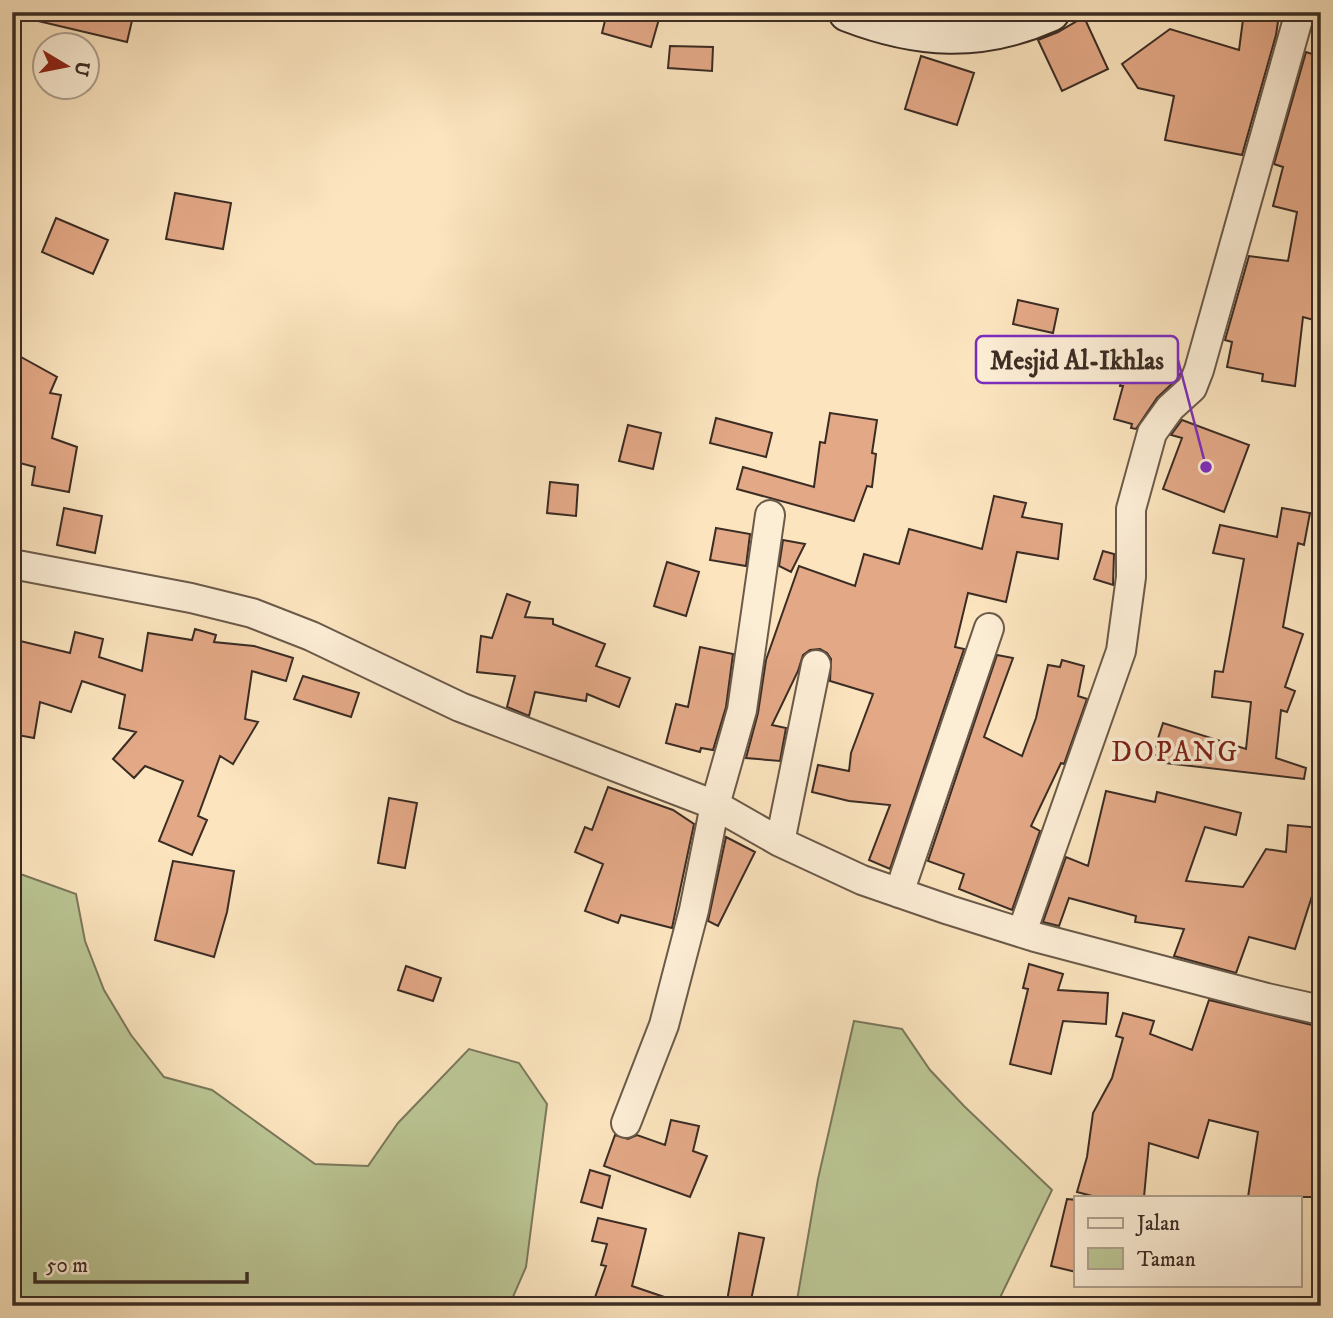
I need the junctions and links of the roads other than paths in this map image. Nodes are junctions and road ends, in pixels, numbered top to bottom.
1 (848, 12) edge
2 (1050, 12) edge
3 (1300, 12) edge
4 (770, 516) dead end
5 (12, 564) edge
6 (989, 628) dead end
7 (816, 665) dead end
8 (715, 805) junction
9 (780, 842) junction
10 (900, 893) junction
11 (1022, 932) junction
12 (1321, 1010) edge
13 (626, 1123) dead end

1 - 2 street
3 - 11 street
4 - 8 street
5 - 8 street
6 - 10 street
7 - 9 street
8 - 9 street
8 - 13 street
9 - 10 street
10 - 11 street
11 - 12 street

